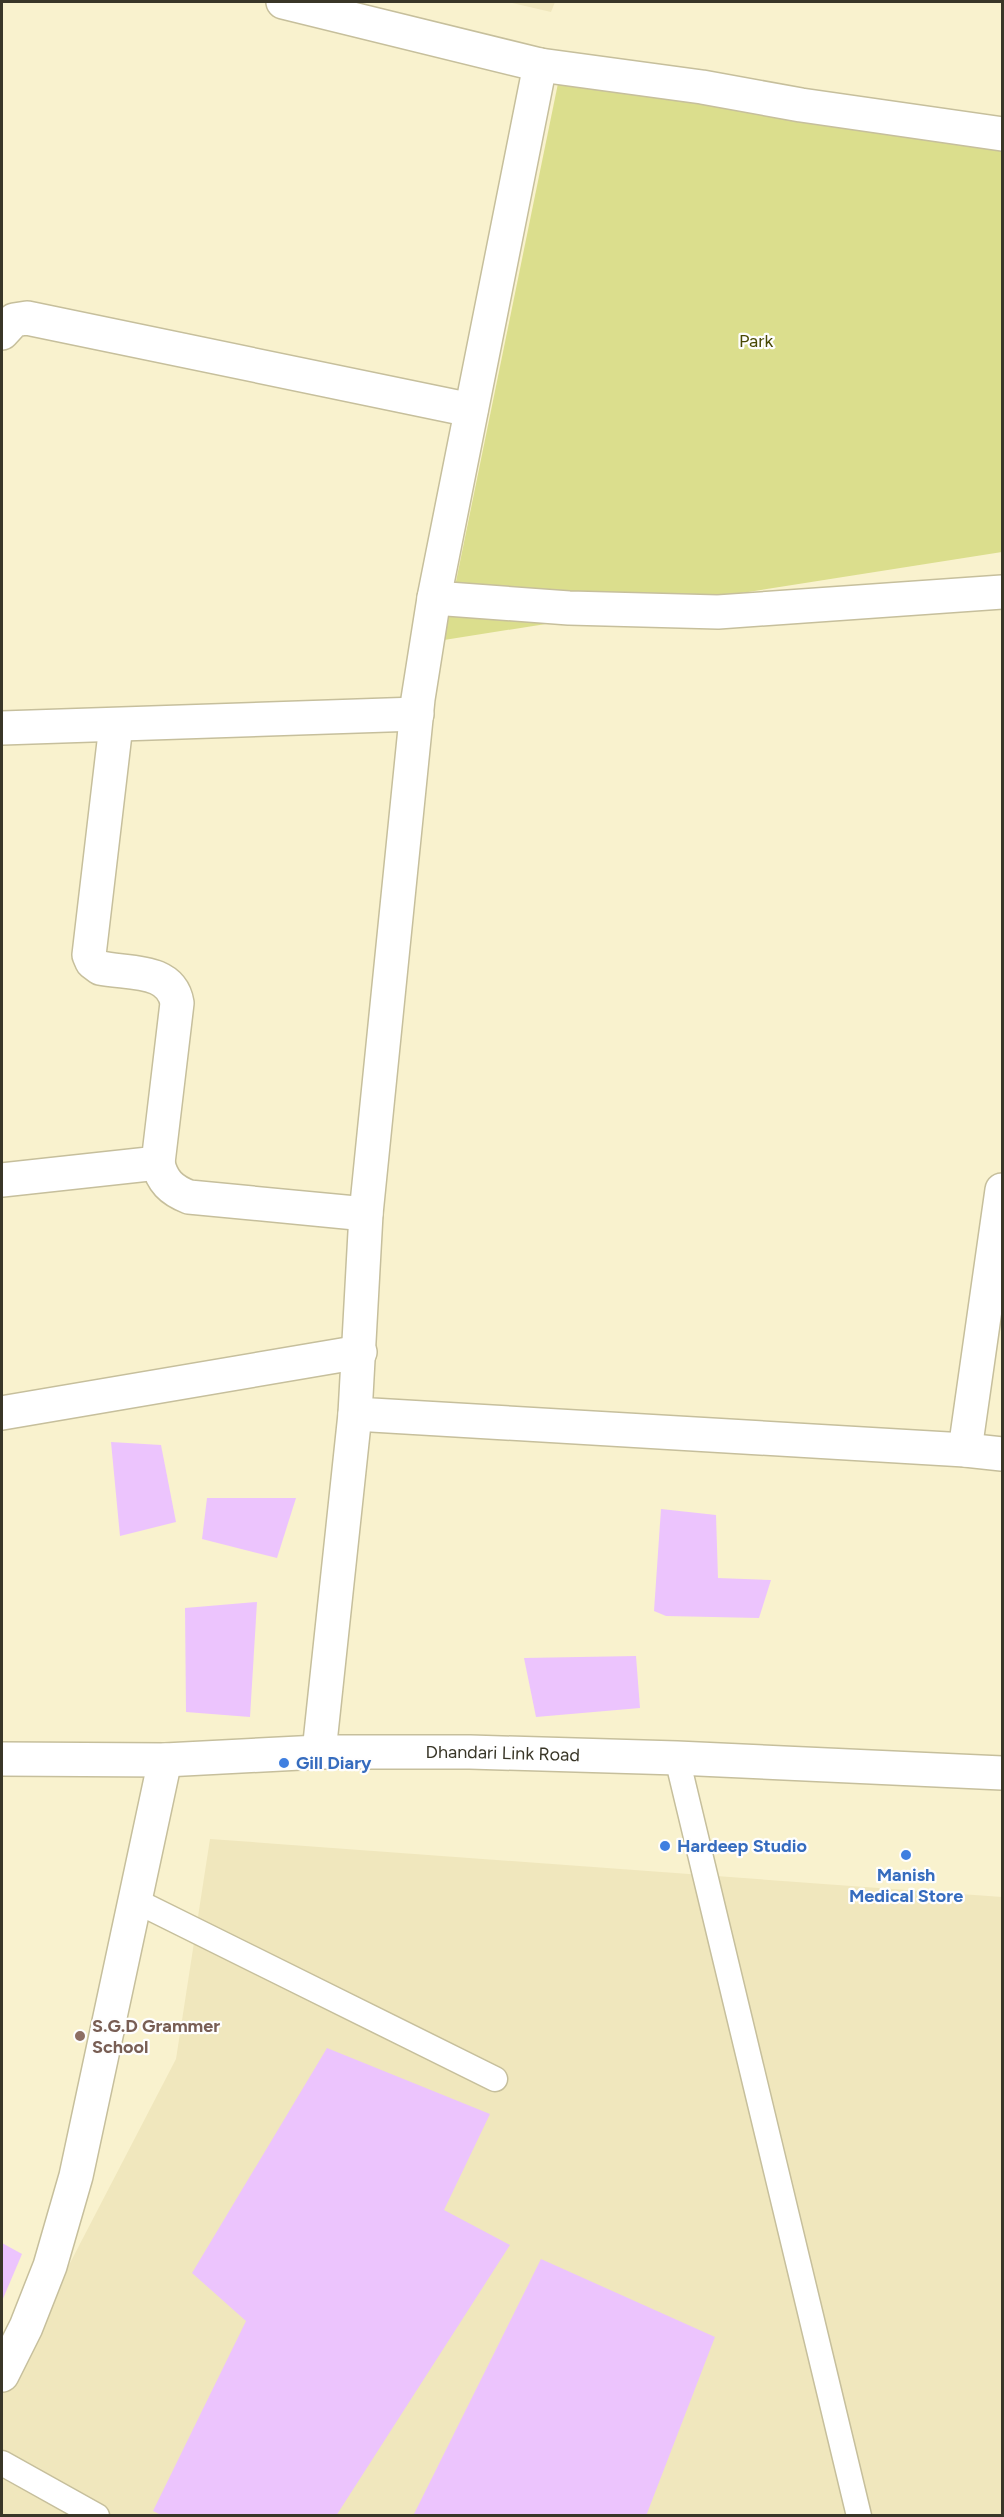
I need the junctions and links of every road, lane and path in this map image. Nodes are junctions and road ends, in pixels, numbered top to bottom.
1 (283, 2) edge
2 (540, 65) junction
3 (1002, 134) edge
4 (2, 333) edge
5 (471, 410) junction
6 (1002, 592) edge
7 (434, 598) junction
8 (417, 714) junction
9 (116, 724) junction
10 (2, 728) edge
11 (158, 1162) junction
12 (2, 1180) edge
13 (1002, 1190) edge
14 (366, 1214) junction
15 (360, 1353) junction
16 (2, 1413) edge
17 (355, 1414) junction
18 (965, 1450) junction
19 (1002, 1454) edge
20 (319, 1752) junction
21 (677, 1758) junction
22 (2, 1759) edge
23 (165, 1760) junction
24 (1002, 1773) edge
25 (134, 1900) junction
26 (495, 2079) dead end
27 (2, 2375) edge
28 (2, 2463) edge
29 (97, 2516) edge
30 (859, 2516) edge

1 - 2 street
2 - 3 street
2 - 5 street
4 - 5 street
5 - 7 street
6 - 7 street
7 - 8 street
8 - 9 street
8 - 14 street
9 - 10 street
9 - 11 street
11 - 12 street
11 - 14 street
13 - 18 street
14 - 15 street
15 - 16 street
15 - 17 street
17 - 18 street
17 - 20 street
18 - 19 street
20 - 21 street, Dhandari Link Road
20 - 23 street, Dhandari Link Road
21 - 24 street, Dhandari Link Road
21 - 30 lane
22 - 23 street, Dhandari Link Road
23 - 25 street
25 - 26 lane
25 - 27 street
28 - 29 lane

